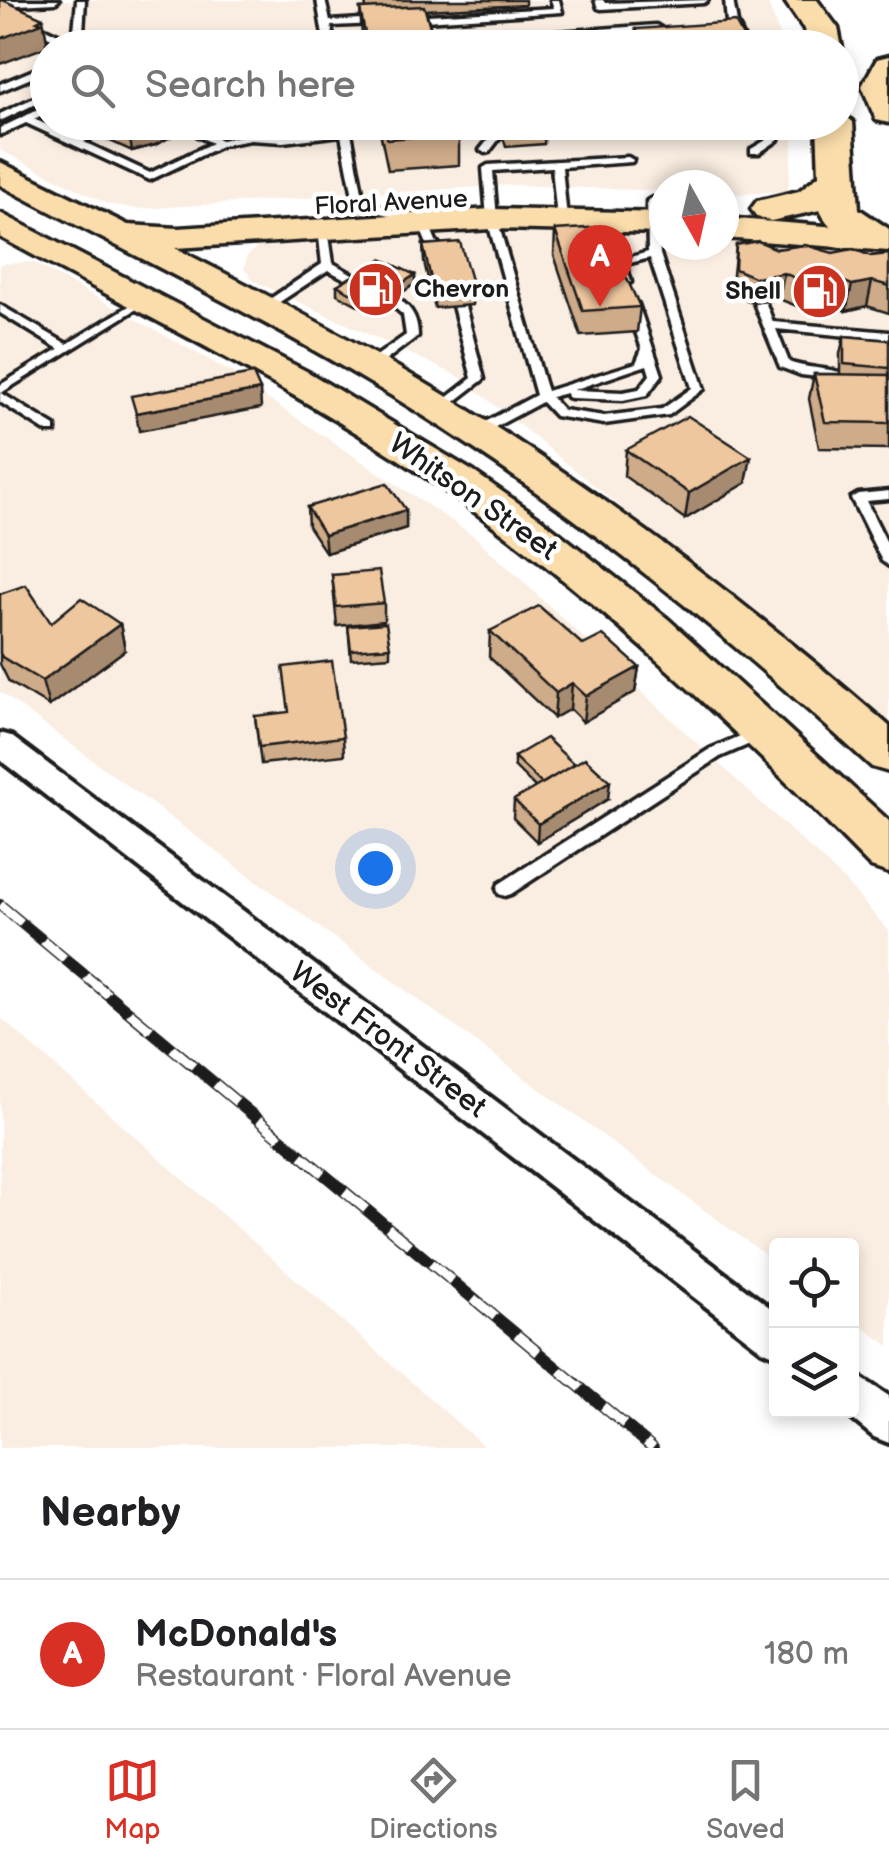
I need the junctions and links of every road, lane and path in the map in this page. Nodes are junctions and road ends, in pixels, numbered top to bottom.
1 (55, 0) edge
2 (81, 0) edge
3 (322, 0) edge
4 (555, 0) edge
5 (704, 0) edge
6 (729, 0) edge
7 (800, 0) edge
8 (600, 3) edge
9 (0, 7) edge
10 (404, 20) edge
11 (384, 21) edge
12 (732, 23) junction
13 (326, 24) junction
14 (715, 24) edge
15 (663, 28) edge
16 (45, 30) edge
17 (78, 30) edge
18 (327, 30) edge
19 (610, 30) edge
20 (637, 30) edge
21 (735, 30) edge
22 (821, 30) edge
23 (889, 66) edge
24 (30, 75) edge
25 (0, 88) edge
26 (30, 103) edge
27 (0, 106) edge
28 (12, 112) junction
29 (889, 112) edge
30 (30, 117) edge
31 (0, 118) edge
32 (26, 119) junction
33 (30, 121) edge
34 (0, 132) edge
35 (72, 140) edge
36 (80, 140) edge
37 (214, 140) edge
38 (235, 140) edge
39 (347, 140) edge
40 (494, 140) edge
41 (773, 140) edge
42 (836, 140) edge
43 (76, 142) junction
44 (220, 143) junction
45 (485, 150) dead end
46 (755, 152) dead end
47 (628, 160) dead end
48 (0, 172) edge
49 (560, 194) junction
50 (839, 196) junction
51 (359, 204) junction
52 (490, 208) junction
53 (771, 209) joint
54 (649, 218) edge
55 (423, 221) junction
56 (739, 222) edge
57 (739, 226) edge
58 (323, 229) junction
59 (14, 230) edge
60 (649, 230) edge
61 (281, 231) junction
62 (122, 232) junction
63 (885, 233) edge
64 (667, 260) edge
65 (447, 261) edge
66 (328, 266) junction
67 (748, 274) edge
68 (359, 282) edge
69 (392, 299) edge
70 (144, 300) junction
71 (248, 301) junction
72 (459, 306) edge
73 (0, 308) edge
74 (848, 316) dead end
75 (769, 325) junction
76 (854, 332) junction
77 (889, 336) edge
78 (66, 350) junction
79 (648, 350) junction
80 (369, 368) junction
81 (869, 378) edge
82 (562, 393) junction
83 (0, 394) edge
84 (543, 396) junction
85 (440, 409) junction
86 (50, 430) dead end
87 (476, 432) junction
88 (889, 495) edge
89 (889, 561) edge
90 (765, 731) junction
91 (882, 739) edge
92 (0, 744) edge
93 (889, 853) edge
94 (505, 889) dead end
95 (769, 1331) edge
96 (859, 1398) edge
97 (889, 1422) edge

1 - 9 lane
2 - 17 lane
3 - 13 lane
4 - 10 lane
5 - 8 lane
6 - 12 lane
7 - 22 highway
8 - 19 lane
9 - 16 lane
11 - 13 lane
12 - 14 lane
12 - 21 lane
13 - 18 lane
15 - 20 lane
23 - 29 highway
24 - 25 lane
26 - 28 lane
27 - 28 lane
28 - 31 lane
30 - 32 lane
32 - 33 lane
32 - 34 lane
35 - 43 lane
36 - 43 lane
37 - 44 lane
38 - 44 lane
39 - 51 lane
40 - 45 lane
41 - 46 lane
42 - 50 highway
43 - 44 lane
47 - 49 lane
48 - 62 main road, Whitson Street
49 - 52 main road, Floral Avenue
49 - 52 lane
49 - 54 main road, Floral Avenue
50 - 53 highway
50 - 63 highway
51 - 52 main road, Floral Avenue
51 - 55 lane
51 - 62 main road, Floral Avenue
52 - 55 main road, Floral Avenue
52 - 84 lane
53 - 56 main road
55 - 58 main road, Floral Avenue
55 - 65 lane
57 - 63 main road
58 - 61 main road, Floral Avenue
58 - 66 lane
59 - 62 main road, Floral Avenue
59 - 70 main road, Whitson Street
60 - 79 lane
61 - 62 main road, Floral Avenue
61 - 71 main road
62 - 71 main road, Whitson Street
64 - 84 lane
66 - 68 lane
66 - 71 lane
67 - 75 lane
69 - 80 lane
70 - 78 lane
70 - 90 main road, Whitson Street
71 - 80 main road, Whitson Street
72 - 85 lane
73 - 78 lane
74 - 76 lane
75 - 76 lane
75 - 81 lane
76 - 77 lane
78 - 83 lane
79 - 82 lane
79 - 82 lane
80 - 85 main road, Whitson Street
82 - 84 lane
83 - 86 lane
84 - 87 lane
85 - 87 main road, Whitson Street
87 - 91 main road, Whitson Street
88 - 89 lane
90 - 93 main road, Whitson Street
90 - 94 lane
92 - 95 street, West Front Street
96 - 97 street

